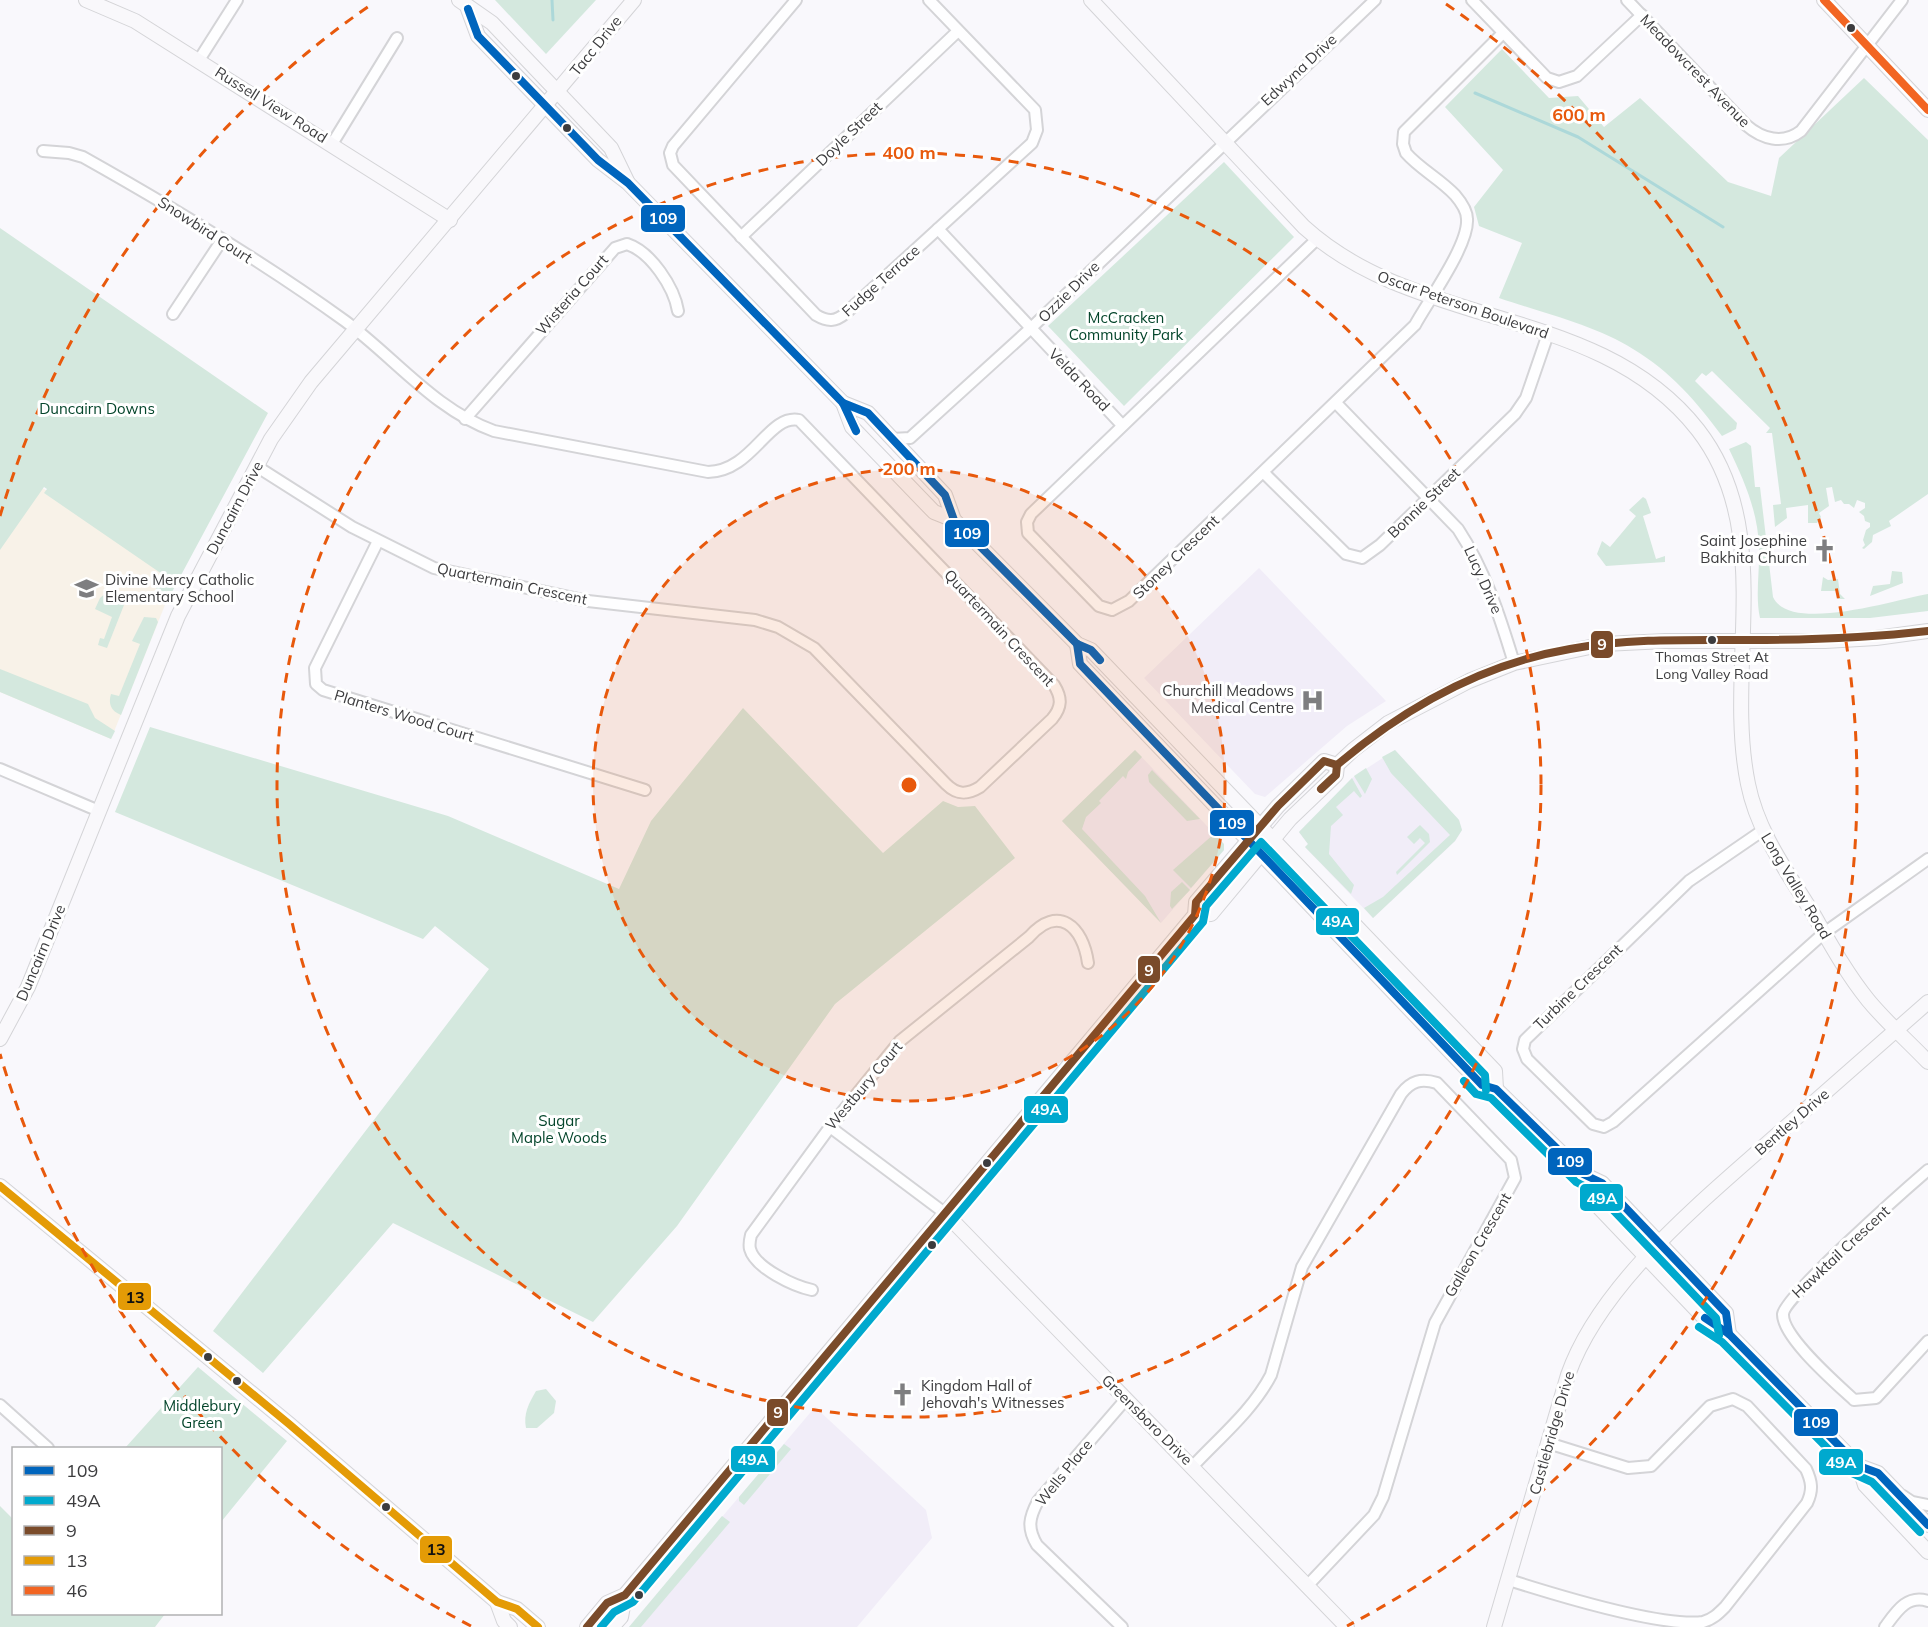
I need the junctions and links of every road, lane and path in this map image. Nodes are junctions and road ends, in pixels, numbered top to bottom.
1 (86, 0) edge
2 (237, 0) edge
3 (634, 0) edge
4 (796, 0) edge
5 (929, 0) edge
6 (1091, 0) edge
7 (1375, 0) edge
8 (1472, 0) edge
9 (1627, 0) edge
10 (1824, 0) edge
11 (1902, 0) edge
12 (464, 4) edge
13 (1642, 15) junction
14 (958, 31) junction
15 (1503, 33) junction
16 (397, 38) dead end
17 (1865, 46) junction
18 (199, 60) junction
19 (558, 93) junction
20 (546, 106) junction
21 (1928, 110) edge
22 (1224, 141) junction
23 (332, 144) junction
24 (43, 152) dead end
25 (628, 183) junction
26 (450, 220) junction
27 (938, 229) junction
28 (741, 237) junction
29 (1317, 239) junction
30 (222, 240) junction
31 (1432, 297) junction
32 (678, 311) dead end
33 (173, 314) dead end
34 (1030, 329) junction
35 (357, 330) junction
36 (1548, 334) junction
37 (843, 403) junction
38 (1336, 403) junction
39 (465, 419) junction
40 (1122, 424) junction
41 (910, 438) junction
42 (892, 439) junction
43 (912, 460) junction
44 (256, 466) junction
45 (1264, 473) junction
46 (1429, 498) junction
47 (954, 520) junction
48 (378, 541) junction
49 (1928, 631) edge
50 (1742, 641) junction
51 (1077, 644) junction
52 (1514, 663) junction
53 (1337, 765) junction
54 (0, 769) edge
55 (645, 790) dead end
56 (99, 812) junction
57 (1260, 826) junction
58 (1762, 831) junction
59 (1273, 839) junction
60 (1248, 840) junction
61 (1261, 854) junction
62 (1928, 859) edge
63 (1195, 915) junction
64 (1824, 933) junction
65 (1088, 963) dead end
66 (1928, 1002) edge
67 (1896, 1030) junction
68 (0, 1038) edge
69 (1928, 1062) edge
70 (1496, 1089) junction
71 (830, 1127) junction
72 (1928, 1170) edge
73 (1583, 1174) junction
74 (0, 1186) edge
75 (946, 1214) junction
76 (1660, 1244) junction
77 (1647, 1258) junction
78 (812, 1290) dead end
79 (1729, 1334) junction
80 (1928, 1341) edge
81 (1126, 1398) junction
82 (0, 1405) edge
83 (1548, 1443) junction
84 (46, 1447) edge
85 (1193, 1466) junction
86 (1859, 1466) junction
87 (1893, 1489) junction
88 (1928, 1505) edge
89 (1928, 1525) edge
90 (1928, 1552) edge
91 (1509, 1580) junction
92 (1308, 1585) junction
93 (625, 1595) junction
94 (1928, 1601) edge
95 (497, 1602) junction
96 (510, 1627) edge
97 (538, 1627) edge
98 (587, 1627) edge
99 (612, 1627) edge
100 (1122, 1627) edge
101 (1347, 1627) edge
102 (1494, 1627) edge
103 (1885, 1627) edge

1 - 18 street, Russell View Road
2 - 18 street
3 - 19 street, Tacc Drive
4 - 28 street, Fudge Terrace
5 - 14 street, Fudge Terrace
6 - 22 street, Oscar Peterson Boulevard
7 - 22 street, Edwyna Drive
8 - 15 street
9 - 13 street, Meadowcrest Avenue
10 - 17 street
11 - 17 street, Meadowcrest Avenue
12 - 19 street
12 - 20 street
13 - 15 street
13 - 17 street, Meadowcrest Avenue
14 - 27 street, Fudge Terrace
14 - 28 street, Doyle Street
15 - 31 street, Stoney Crescent
16 - 23 street
17 - 21 street
18 - 23 street, Russell View Road
19 - 20 street, Tacc Drive
19 - 25 street
20 - 25 street
20 - 26 street, Duncairn Drive
22 - 29 street, Oscar Peterson Boulevard
22 - 34 street, Ozzie Drive
23 - 26 street, Russell View Road
24 - 30 street, Snowbird Court
25 - 37 street
26 - 35 street, Duncairn Drive
27 - 28 street, Fudge Terrace
27 - 34 street, Velda Road
29 - 31 street, Oscar Peterson Boulevard
29 - 40 street, Stoney Crescent
30 - 33 street
30 - 35 street, Snowbird Court
31 - 36 street, Oscar Peterson Boulevard
31 - 38 street, Stoney Crescent
32 - 39 street, Wisteria Court
34 - 40 street, Velda Road
34 - 41 street, Ozzie Drive
35 - 39 street, Quartermain Crescent
35 - 44 street, Duncairn Drive
36 - 46 street, Bonnie Street
36 - 50 street, Oscar Peterson Boulevard
37 - 42 street
37 - 47 street
38 - 45 street, Stoney Crescent
38 - 46 street, Lucy Drive
39 - 48 street, Quartermain Crescent
40 - 45 street, Stoney Crescent
41 - 42 street
41 - 43 street
42 - 43 street
43 - 47 street
44 - 48 street, Quartermain Crescent
44 - 56 street, Duncairn Drive
45 - 46 street, Bonnie Street
46 - 52 street, Lucy Drive
47 - 51 street
48 - 55 street, Planters Wood Court
49 - 50 street
50 - 52 street
50 - 58 street, Long Valley Road
51 - 57 street
51 - 60 street
52 - 53 street
53 - 57 street
53 - 59 street
54 - 56 street
56 - 68 street, Duncairn Drive
57 - 59 street
57 - 60 street
58 - 64 street, Long Valley Road
58 - 64 street, Turbine Crescent
59 - 61 street
59 - 70 street
60 - 61 street
60 - 63 street
61 - 63 street
61 - 70 street
62 - 64 street
63 - 75 street
64 - 67 street, Long Valley Road
65 - 71 street, Westbury Court
66 - 67 street, Bentley Drive
67 - 69 street, Long Valley Road
67 - 76 street, Bentley Drive
70 - 73 street
71 - 75 street
71 - 78 street, Westbury Court
72 - 80 street, Hawktail Crescent
73 - 76 street
73 - 77 street
74 - 95 street
75 - 81 street, Greensboro Drive
75 - 93 street
76 - 77 street, Bentley Drive
76 - 79 street
77 - 79 street
77 - 83 street, Castlebridge Drive
79 - 86 street
81 - 85 street, Greensboro Drive
81 - 100 street, Wells Place
82 - 84 street
83 - 91 street, Castlebridge Drive
83 - 91 street
85 - 92 street, Greensboro Drive
85 - 92 street, Galleon Crescent
86 - 87 street
86 - 90 street
87 - 88 street
87 - 89 street
91 - 102 street, Castlebridge Drive
92 - 101 street, Greensboro Drive
93 - 98 street
93 - 99 street
94 - 103 street
95 - 96 street
95 - 97 street

